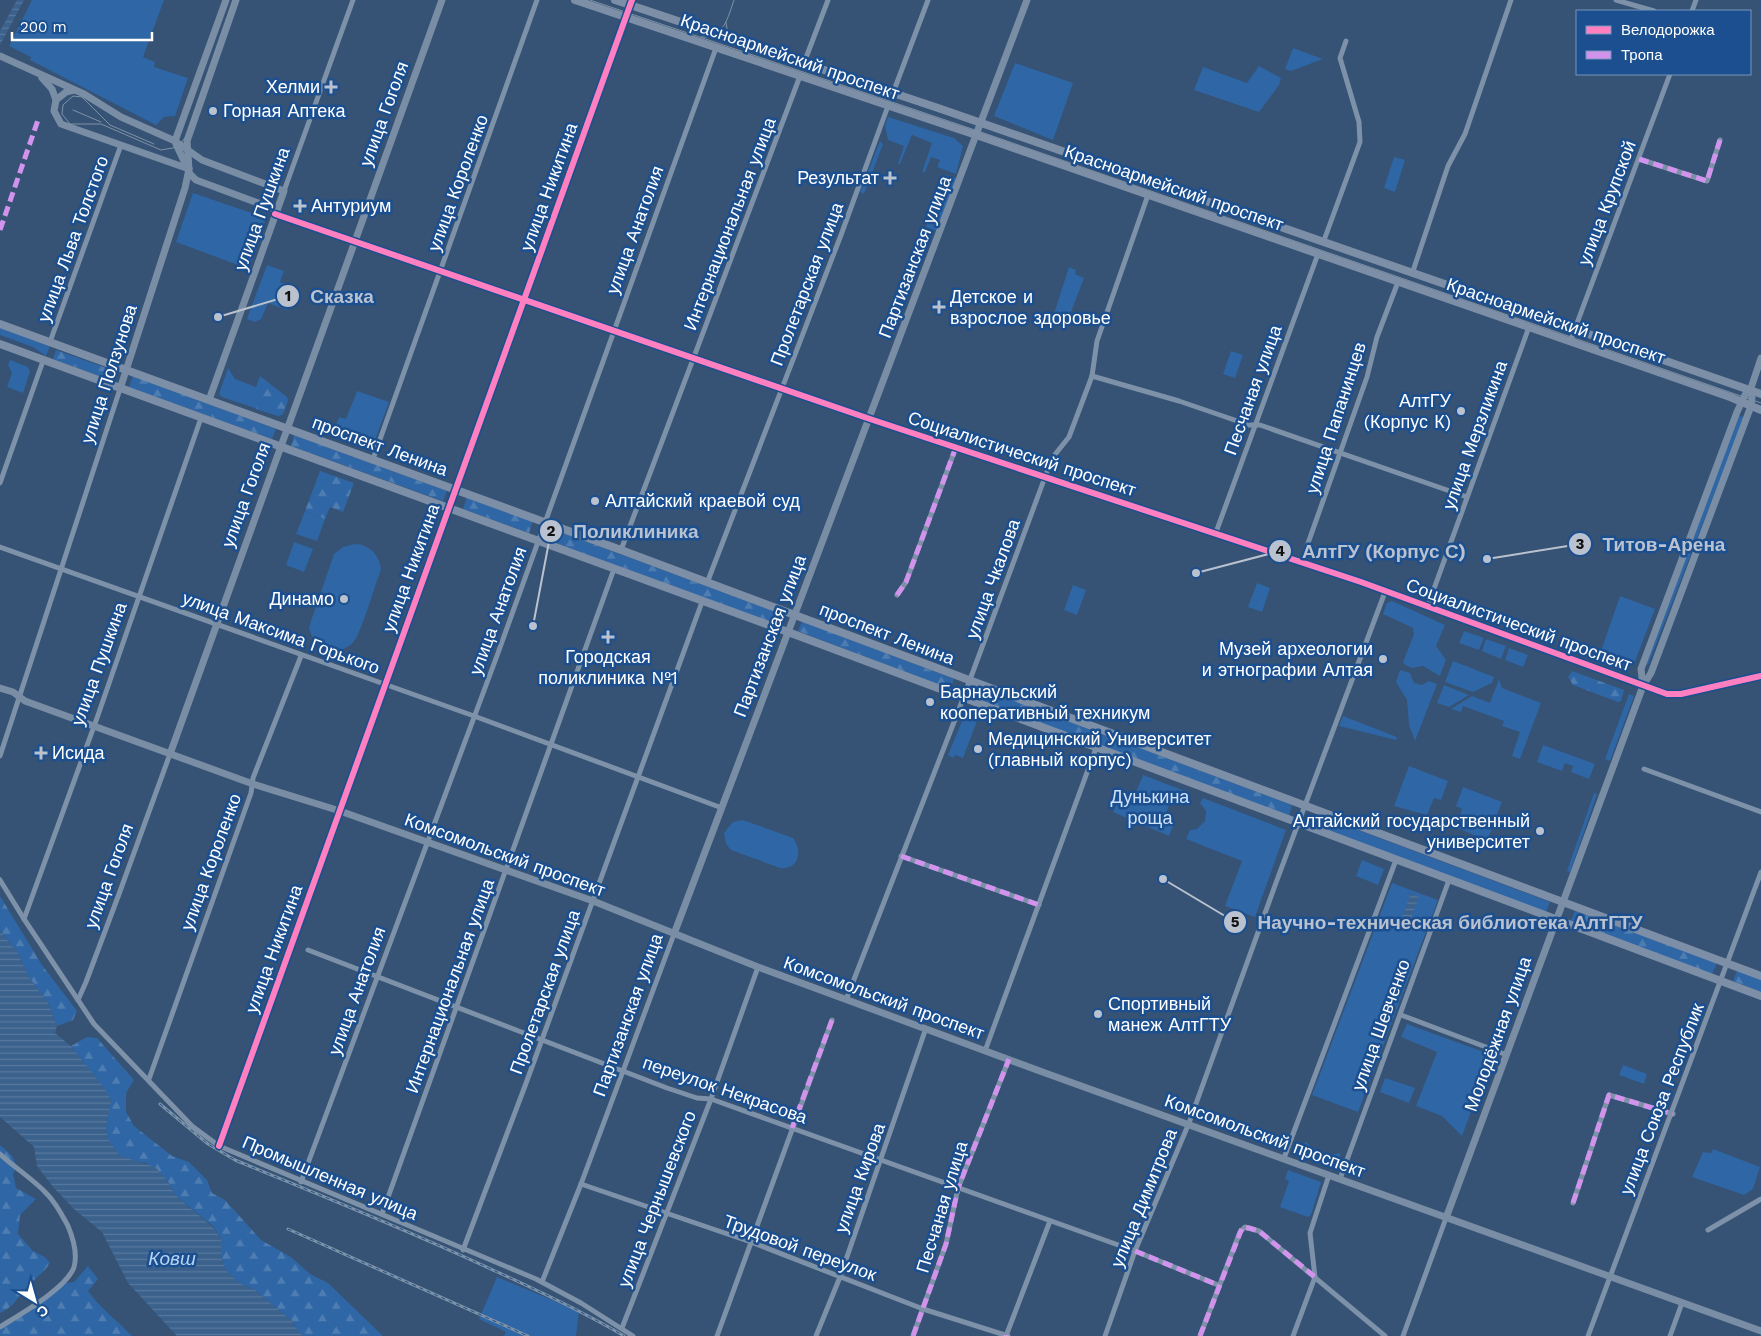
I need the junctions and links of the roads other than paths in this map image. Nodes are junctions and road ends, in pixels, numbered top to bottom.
1 (226, 0) edge
2 (236, 0) edge
3 (353, 0) edge
4 (442, 0) edge
5 (537, 0) edge
6 (575, 0) edge
7 (614, 0) edge
8 (828, 0) edge
9 (928, 0) edge
10 (1027, 0) edge
11 (1511, 0) edge
12 (1616, 0) edge
13 (631, 3) edge
14 (1651, 10) edge
15 (626, 17) junction
16 (1346, 40) dead end
17 (716, 48) junction
18 (0, 56) edge
19 (804, 63) junction
20 (1670, 75) edge
21 (40, 76) junction
22 (800, 76) junction
23 (862, 82) junction
24 (74, 90) junction
25 (893, 93) junction
26 (857, 95) junction
27 (56, 100) junction
28 (888, 106) junction
29 (981, 123) junction
30 (976, 135) junction
31 (174, 139) junction
32 (1720, 140) dead end
33 (121, 146) junction
34 (188, 151) junction
35 (1639, 159) junction
36 (202, 160) junction
37 (189, 169) junction
38 (284, 191) junction
39 (1148, 195) junction
40 (1191, 197) junction
41 (1187, 209) junction
42 (276, 212) junction
43 (354, 242) junction
44 (1323, 242) junction
45 (1318, 254) junction
46 (440, 271) junction
47 (1412, 274) junction
48 (1398, 282) junction
49 (524, 300) junction
50 (0, 324) edge
51 (1528, 327) junction
52 (614, 330) junction
53 (1574, 330) junction
54 (50, 342) junction
55 (1570, 342) junction
56 (0, 344) edge
57 (694, 357) junction
58 (1761, 358) edge
59 (43, 360) junction
60 (126, 370) junction
61 (1092, 376) junction
62 (120, 388) junction
63 (782, 388) junction
64 (1750, 390) junction
65 (1761, 394) edge
66 (209, 400) junction
67 (1741, 402) junction
68 (1751, 406) junction
69 (1761, 410) edge
70 (201, 418) junction
71 (870, 419) junction
72 (1255, 425) junction
73 (286, 428) junction
74 (279, 447) junction
75 (956, 447) junction
76 (1340, 454) junction
77 (373, 460) junction
78 (1045, 477) junction
79 (0, 483) edge
80 (456, 490) junction
81 (1467, 497) junction
82 (448, 508) junction
83 (545, 523) junction
84 (1215, 535) junction
85 (537, 544) junction
86 (0, 547) edge
87 (621, 550) junction
88 (1301, 563) junction
89 (61, 569) junction
90 (614, 569) junction
91 (707, 583) junction
92 (1385, 592) junction
93 (898, 594) dead end
94 (140, 597) junction
95 (702, 602) junction
96 (1428, 608) junction
97 (793, 615) junction
98 (217, 624) junction
99 (788, 632) junction
100 (301, 656) junction
101 (1761, 676) edge
102 (970, 681) junction
103 (385, 685) junction
104 (1643, 686) junction
105 (0, 688) edge
106 (19, 696) junction
107 (964, 698) junction
108 (474, 716) junction
109 (94, 726) junction
110 (551, 745) junction
111 (1096, 748) junction
112 (170, 754) junction
113 (0, 756) edge
114 (1644, 769) dead end
115 (637, 776) junction
116 (253, 784) junction
117 (1305, 807) junction
118 (722, 808) junction
119 (340, 811) junction
120 (1761, 812) edge
121 (1298, 824) junction
122 (428, 842) junction
123 (900, 856) junction
124 (1396, 860) junction
125 (506, 871) junction
126 (1761, 872) edge
127 (0, 880) edge
128 (1449, 880) junction
129 (593, 901) junction
130 (1563, 902) junction
131 (1039, 905) junction
132 (24, 920) junction
133 (1556, 920) junction
134 (674, 934) junction
135 (308, 950) dead end
136 (1728, 964) junction
137 (758, 967) junction
138 (1761, 976) edge
139 (377, 977) junction
140 (1721, 981) junction
141 (1761, 996) edge
142 (78, 1000) junction
143 (846, 1000) junction
144 (458, 1006) junction
145 (1400, 1015) junction
146 (832, 1020) dead end
147 (926, 1028) junction
148 (541, 1040) junction
149 (985, 1051) junction
150 (1507, 1055) junction
151 (1009, 1059) junction
152 (624, 1070) junction
153 (149, 1079) junction
154 (711, 1099) junction
155 (1672, 1114) junction
156 (1189, 1123) junction
157 (792, 1128) junction
158 (218, 1146) junction
159 (0, 1154) edge
160 (1284, 1158) junction
161 (881, 1160) junction
162 (1329, 1175) junction
163 (1340, 1179) junction
164 (301, 1182) junction
165 (581, 1184) junction
166 (958, 1188) junction
167 (1761, 1199) edge
168 (1573, 1203) dead end
169 (382, 1214) junction
170 (665, 1214) junction
171 (1446, 1218) junction
172 (1050, 1221) junction
173 (1708, 1230) dead end
174 (751, 1242) junction
175 (463, 1250) junction
176 (1135, 1251) junction
177 (1610, 1276) junction
178 (1315, 1277) junction
179 (840, 1278) junction
180 (542, 1282) junction
181 (1218, 1285) junction
182 (1682, 1303) junction
183 (923, 1309) junction
184 (0, 1327) edge
185 (622, 1328) junction
186 (1761, 1331) edge
187 (633, 1336) edge
188 (717, 1336) edge
189 (816, 1336) edge
190 (913, 1336) edge
191 (1007, 1336) edge
192 (1105, 1336) edge
193 (1200, 1336) edge
194 (1293, 1336) edge
195 (1385, 1336) edge
196 (1403, 1336) edge
197 (1588, 1336) edge
198 (1670, 1336) edge

1 - 31 street
2 - 34 street, улица Ползунова
3 - 38 street, улица Пушкина
4 - 43 street, улица Гоголя
5 - 46 street, улица Короленко
6 - 15 main road, Красноармейский проспект
7 - 13 main road, Красноармейский проспект
8 - 19 street
9 - 25 street
10 - 29 street, Партизанская улица
11 - 47 street
12 - 14 street
13 - 15 street, улица Никитина
13 - 19 main road, Красноармейский проспект
15 - 17 main road, Красноармейский проспект
15 - 49 street, улица Никитина
16 - 44 street
17 - 22 main road, Красноармейский проспект
17 - 52 street, улица Анатолия
18 - 21 street
19 - 23 main road, Красноармейский проспект
20 - 35 street, улица Крупской
21 - 24 street
21 - 27 street
22 - 26 main road, Красноармейский проспект
22 - 57 street, Интернациональная улица
23 - 25 main road, Красноармейский проспект
23 - 26 main road
24 - 27 street
24 - 31 street
25 - 29 main road, Красноармейский проспект
26 - 28 main road, Красноармейский проспект
27 - 33 street, Социалистический проспект
28 - 30 main road, Красноармейский проспект
28 - 63 street, Пролетарская улица
29 - 30 street, Партизанская улица
29 - 40 main road, Красноармейский проспект
30 - 39 main road, Красноармейский проспект
30 - 71 street, Партизанская улица
31 - 34 street
31 - 37 street
32 - 35 street
33 - 37 street, Социалистический проспект
33 - 54 street, улица Льва Толстого
34 - 36 street
34 - 37 street, улица Ползунова
35 - 53 street, улица Крупской
36 - 37 street
36 - 38 street
37 - 42 street, Социалистический проспект
37 - 60 street, улица Ползунова
38 - 42 street, улица Пушкина
39 - 41 main road, Красноармейский проспект
39 - 61 street, улица Чкалова
40 - 41 main road
40 - 44 main road, Красноармейский проспект
41 - 45 main road, Красноармейский проспект
42 - 43 street, Социалистический проспект
42 - 66 street, улица Пушкина
43 - 46 street, Социалистический проспект
43 - 73 street, улица Гоголя
44 - 47 main road, Красноармейский проспект
45 - 48 main road, Красноармейский проспект
45 - 72 street, Песчаная улица
46 - 49 street, Социалистический проспект
46 - 77 street, улица Короленко
47 - 53 main road, Красноармейский проспект
48 - 51 main road, Красноармейский проспект
48 - 76 street, улица Папанинцев
49 - 52 street, Социалистический проспект
49 - 80 street, улица Никитина
50 - 54 main road, проспект Ленина
51 - 55 main road, Красноармейский проспект
51 - 81 street, улица Мерзликина
52 - 57 street, Социалистический проспект
52 - 83 street, улица Анатолия
53 - 55 street, улица Крупской
53 - 64 main road, Красноармейский проспект
54 - 60 main road, проспект Ленина
55 - 67 main road, Красноармейский проспект
56 - 59 main road, проспект Ленина
57 - 63 street, Социалистический проспект
57 - 87 street, Интернациональная улица
58 - 64 street, Молодёжная улица
59 - 62 main road, проспект Ленина
59 - 79 street
60 - 62 street, улица Ползунова
60 - 66 main road, проспект Ленина
61 - 72 street
61 - 78 street, улица Чкалова
62 - 70 main road, проспект Ленина
62 - 89 street, улица Ползунова
63 - 71 street, Социалистический проспект
63 - 91 street, Пролетарская улица
64 - 65 main road, Красноармейский проспект
64 - 67 street, Молодёжная улица
64 - 68 street, Молодёжная улица
66 - 73 main road, проспект Ленина
67 - 68 main road, Красноармейский проспект
67 - 104 street, Молодёжная улица
68 - 69 main road, Красноармейский проспект
68 - 104 street, Молодёжная улица
70 - 74 main road, проспект Ленина
70 - 94 street, улица Пушкина
71 - 75 street, Социалистический проспект
71 - 97 street, Партизанская улица
72 - 76 street
72 - 84 street, Песчаная улица
73 - 74 street, улица Гоголя
73 - 77 main road, проспект Ленина
74 - 82 main road, проспект Ленина
74 - 98 street, улица Гоголя
75 - 78 street, Социалистический проспект
75 - 93 street
76 - 81 street
76 - 88 street, улица Папанинцев
77 - 80 main road, проспект Ленина
78 - 84 street, Социалистический проспект
78 - 102 street, улица Чкалова
80 - 82 street, улица Никитина
80 - 83 main road, проспект Ленина
81 - 96 street, улица Мерзликина
82 - 85 main road, проспект Ленина
82 - 103 street, улица Никитина
83 - 85 street, улица Анатолия
83 - 87 main road, проспект Ленина
84 - 88 street, Социалистический проспект
85 - 90 main road, проспект Ленина
85 - 108 street, улица Анатолия
86 - 89 street, улица Максима Горького
87 - 91 main road, проспект Ленина
88 - 92 street, Социалистический проспект
89 - 94 street, улица Максима Горького
89 - 106 street, улица Ползунова
90 - 95 main road, проспект Ленина
90 - 110 street, Интернациональная улица
91 - 97 main road, проспект Ленина
92 - 96 street, Социалистический проспект
92 - 117 street, улица Димитрова
94 - 98 street, улица Максима Горького
94 - 109 street, улица Пушкина
95 - 99 main road, проспект Ленина
95 - 115 street, Пролетарская улица
96 - 104 street, Социалистический проспект
97 - 99 street, Партизанская улица
97 - 102 main road, проспект Ленина
98 - 100 street, улица Максима Горького
98 - 112 street, улица Гоголя
99 - 107 main road, проспект Ленина
99 - 118 street, Партизанская улица
100 - 103 street, улица Максима Горького
100 - 116 street, улица Короленко
101 - 104 street, Социалистический проспект
102 - 107 street, улица Чкалова
102 - 117 main road, проспект Ленина
103 - 108 street, улица Максима Горького
103 - 119 street, улица Никитина
104 - 130 street, Молодёжная улица
105 - 106 street, Комсомольский проспект
106 - 109 street, Комсомольский проспект
106 - 113 street, улица Ползунова
107 - 111 main road, проспект Ленина
107 - 123 street, улица Чкалова
108 - 110 street, улица Максима Горького
108 - 122 street, улица Анатолия
109 - 112 street, Комсомольский проспект
109 - 132 street, улица Пушкина
110 - 115 street, улица Максима Горького
110 - 125 street, Интернациональная улица
111 - 121 main road, проспект Ленина
111 - 131 street
112 - 116 street, Комсомольский проспект
112 - 142 street, улица Гоголя
114 - 120 street
115 - 118 street, улица Максима Горького
115 - 129 street, Пролетарская улица
116 - 119 street, Комсомольский проспект
116 - 153 street, улица Короленко
117 - 121 street, улица Димитрова
117 - 130 main road, проспект Ленина
118 - 134 street, Партизанская улица
119 - 122 street, Комсомольский проспект
119 - 158 street, улица Никитина
121 - 124 main road, проспект Ленина
121 - 156 street, улица Димитрова
122 - 125 street, Комсомольский проспект
122 - 139 street, улица Анатолия
123 - 131 street
123 - 143 street, улица Чкалова
124 - 128 main road, проспект Ленина
124 - 160 street
125 - 129 street, Комсомольский проспект
125 - 144 street, Интернациональная улица
126 - 136 street, улица Союза Республик
127 - 132 street, Промышленная улица
128 - 133 main road, проспект Ленина
128 - 145 street, улица Шевченко
129 - 134 street, Комсомольский проспект
129 - 148 street, Пролетарская улица
130 - 133 street, Молодёжная улица
130 - 136 main road, проспект Ленина
131 - 149 street
132 - 142 street, Промышленная улица
133 - 140 main road, проспект Ленина
133 - 150 street, Молодёжная улица
134 - 137 street, Комсомольский проспект
134 - 152 street, Партизанская улица
135 - 139 street, переулок Некрасова
136 - 138 main road, проспект Ленина
136 - 140 street, улица Союза Республик
137 - 143 street, Комсомольский проспект
137 - 154 street, улица Чернышевского
139 - 144 street, переулок Некрасова
139 - 164 street, улица Анатолия
140 - 141 main road, проспект Ленина
140 - 155 street, улица Союза Республик
142 - 153 street, Промышленная улица
143 - 147 street, Комсомольский проспект
144 - 148 street, переулок Некрасова
144 - 169 street, Интернациональная улица
145 - 150 street
145 - 163 street, улица Шевченко
146 - 157 street
147 - 149 street, Комсомольский проспект
147 - 161 street, улица Кирова
148 - 152 street, переулок Некрасова
148 - 175 street, Пролетарская улица
149 - 151 street, Комсомольский проспект
150 - 171 street, Молодёжная улица
151 - 156 street, Комсомольский проспект
151 - 166 street, Песчаная улица
152 - 154 street, переулок Некрасова
152 - 165 street, Партизанская улица
153 - 158 street, Промышленная улица
154 - 157 street, переулок Некрасова
154 - 170 street, улица Чернышевского
155 - 168 street
155 - 177 street, улица Союза Республик
156 - 160 street, Комсомольский проспект
156 - 176 street, улица Димитрова
157 - 161 street, переулок Некрасова
157 - 174 street
158 - 164 street, Промышленная улица
159 - 184 street
160 - 162 street, Комсомольский проспект
161 - 166 street, переулок Некрасова
161 - 179 street, улица Кирова
162 - 163 street, Комсомольский проспект
162 - 178 street
163 - 171 street, Комсомольский проспект
164 - 169 street, Промышленная улица
165 - 170 street, Трудовой переулок
165 - 180 street, Партизанская улица
166 - 172 street, переулок Некрасова
166 - 183 street, Песчаная улица
167 - 173 street
169 - 175 street, Промышленная улица
170 - 174 street, Трудовой переулок
170 - 185 street, улица Чернышевского
171 - 177 street, Комсомольский проспект
171 - 196 street, Молодёжная улица
172 - 176 street, переулок Некрасова
172 - 191 street
174 - 179 street, Трудовой переулок
174 - 188 street
175 - 180 street, Промышленная улица
176 - 181 street, переулок Некрасова
176 - 192 street, улица Димитрова
177 - 182 street, Комсомольский проспект
177 - 197 street, улица Союза Республик
178 - 181 street
178 - 194 street
178 - 195 street
179 - 183 street, Трудовой переулок
179 - 189 street, улица Кирова
180 - 185 street, Промышленная улица
181 - 193 street
182 - 186 street, Комсомольский проспект
182 - 198 street
183 - 190 street, Песчаная улица
183 - 191 street, Трудовой переулок
185 - 187 street, Промышленная улица

